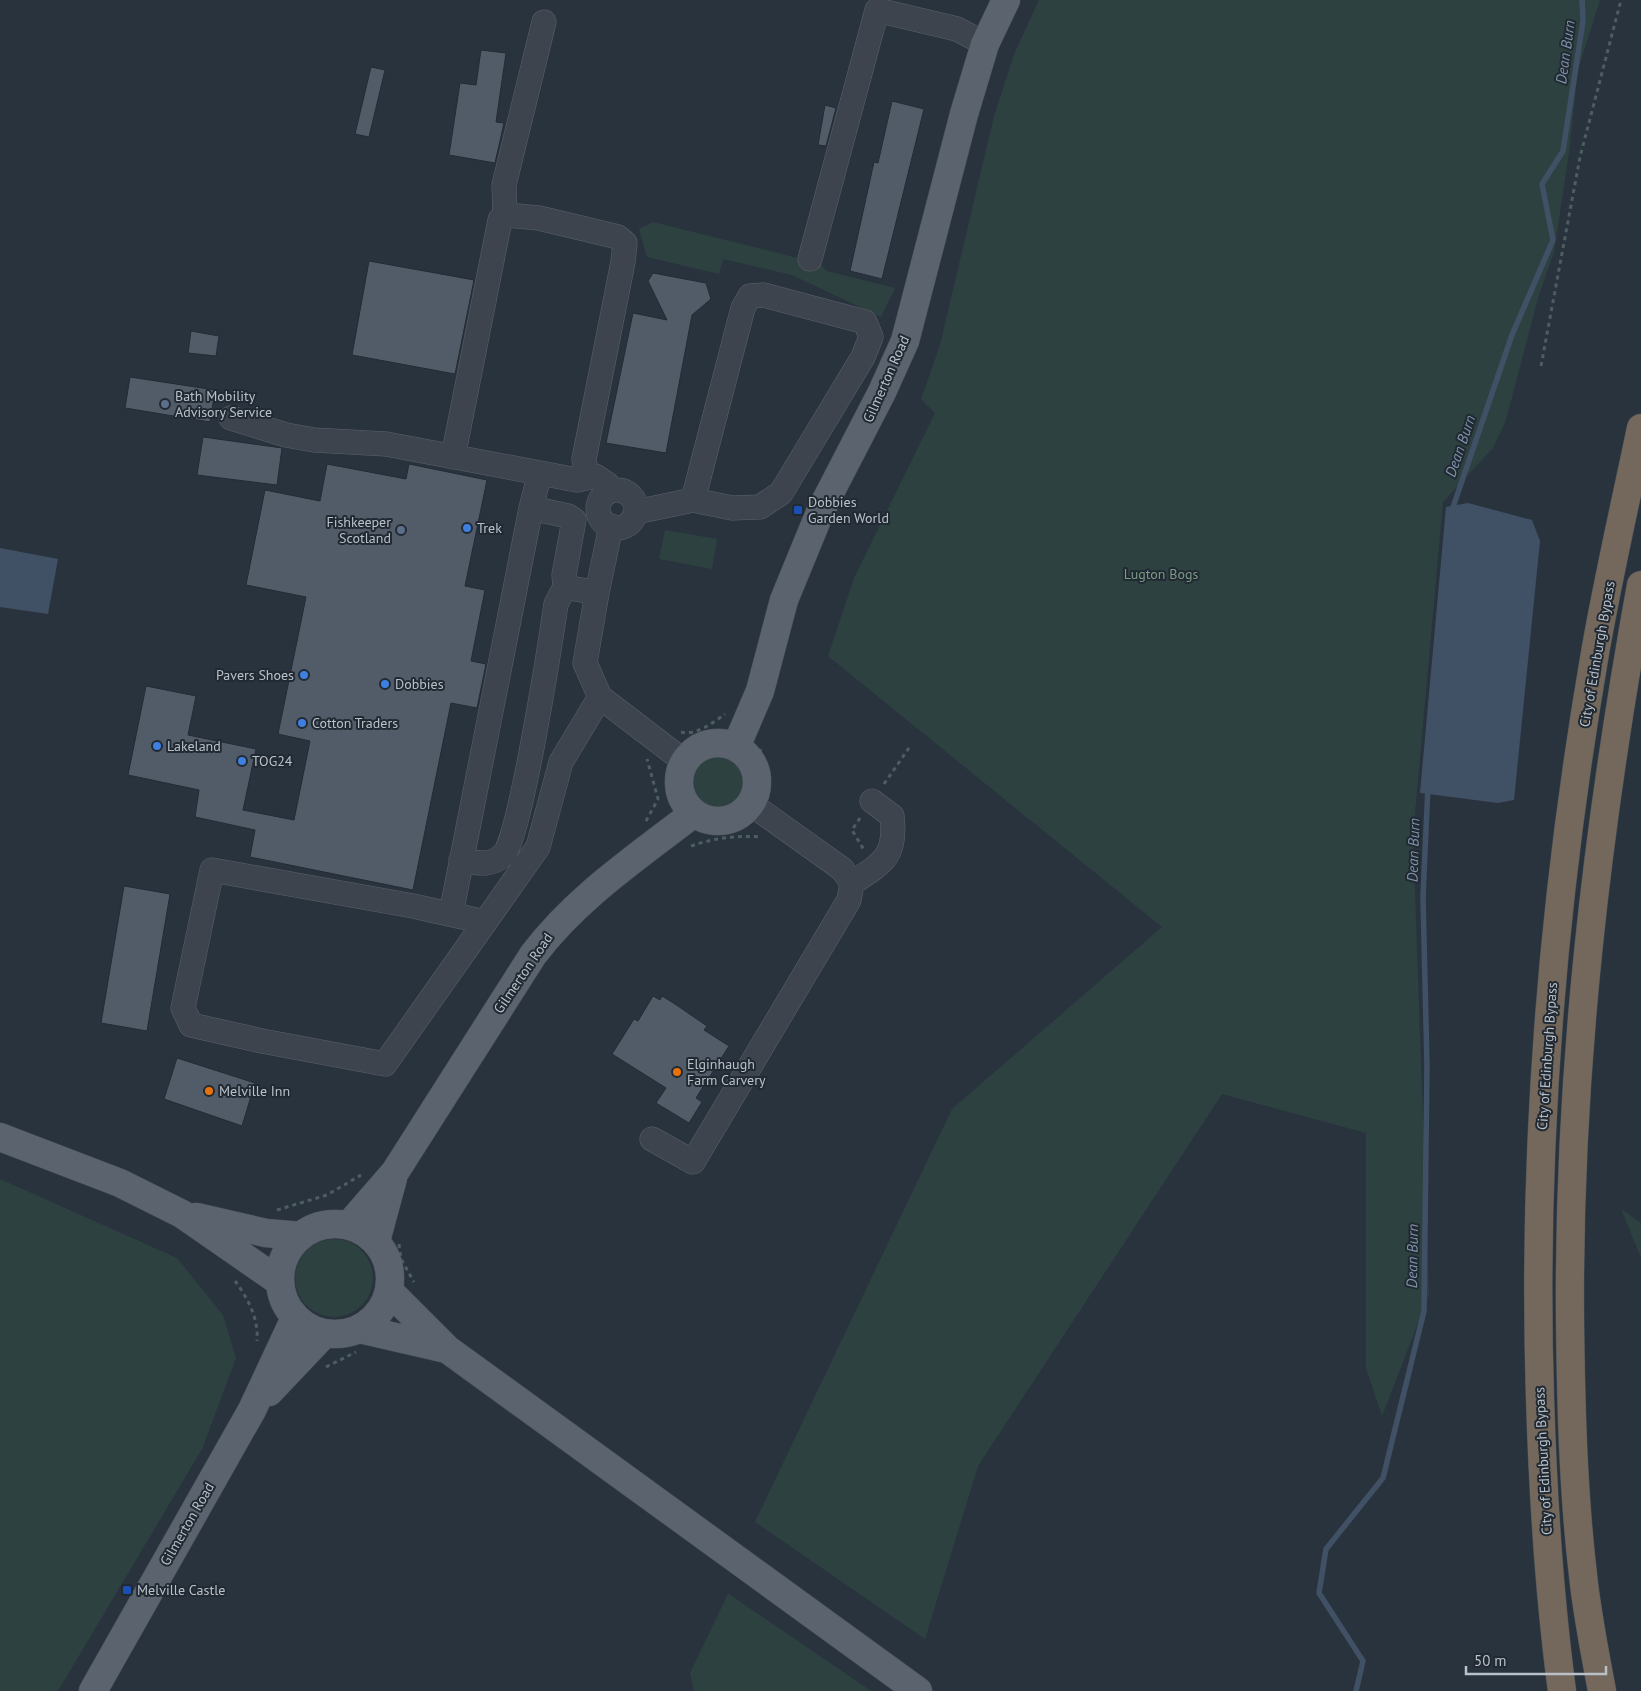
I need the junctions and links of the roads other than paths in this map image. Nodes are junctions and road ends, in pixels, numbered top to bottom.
1 (1006, 0) edge
2 (544, 22) dead end
3 (985, 44) junction
4 (505, 216) junction
5 (810, 259) dead end
6 (231, 418) dead end
7 (1641, 428) edge
8 (453, 456) junction
9 (540, 473) junction
10 (590, 477) junction
11 (608, 492) junction
12 (693, 500) junction
13 (531, 508) junction
14 (636, 512) junction
15 (610, 526) junction
16 (1641, 585) edge
17 (565, 587) junction
18 (596, 593) junction
19 (600, 697) junction
20 (748, 746) junction
21 (685, 762) junction
22 (760, 798) junction
23 (872, 801) dead end
24 (694, 813) junction
25 (461, 860) junction
26 (861, 861) dead end
27 (852, 883) junction
28 (451, 914) junction
29 (485, 922) junction
30 (0, 1137) edge
31 (652, 1139) dead end
32 (395, 1172) junction
33 (182, 1214) junction
34 (349, 1225) junction
35 (301, 1236) junction
36 (387, 1239) junction
37 (280, 1282) junction
38 (390, 1292) junction
39 (295, 1318) junction
40 (324, 1334) junction
41 (363, 1340) junction
42 (448, 1349) junction
43 (252, 1410) junction
44 (92, 1691) edge
45 (918, 1691) edge
46 (1562, 1691) edge
47 (1602, 1691) edge

1 - 3 main road, Gilmerton Road
2 - 4 street
3 - 5 street
3 - 20 main road, Gilmerton Road
4 - 8 street
4 - 10 street
6 - 8 street
7 - 46 highway, City of Edinburgh Bypass
8 - 9 street
9 - 10 street
9 - 13 street
10 - 11 street
11 - 14 street
11 - 15 street
12 - 12 street
12 - 14 street
13 - 17 street
13 - 25 street
14 - 15 street
15 - 18 street
16 - 47 highway
17 - 18 street
17 - 25 street
18 - 19 street
19 - 21 street
19 - 29 street
20 - 21 main road
20 - 22 main road
21 - 24 main road
22 - 24 main road
22 - 27 street
23 - 27 street
24 - 32 main road, Gilmerton Road
25 - 28 street
26 - 27 street
27 - 31 street
28 - 29 street
28 - 29 street
30 - 33 main road
32 - 34 main road, Gilmerton Road
32 - 36 main road, Gilmerton Road
33 - 35 main road
33 - 37 main road
34 - 35 main road
34 - 36 main road
35 - 37 main road
36 - 38 main road
37 - 39 main road
38 - 41 main road
38 - 42 main road
39 - 40 main road
39 - 43 main road, Gilmerton Road
40 - 41 main road
40 - 43 main road, Gilmerton Road
41 - 42 main road
42 - 45 main road
43 - 44 main road, Gilmerton Road

